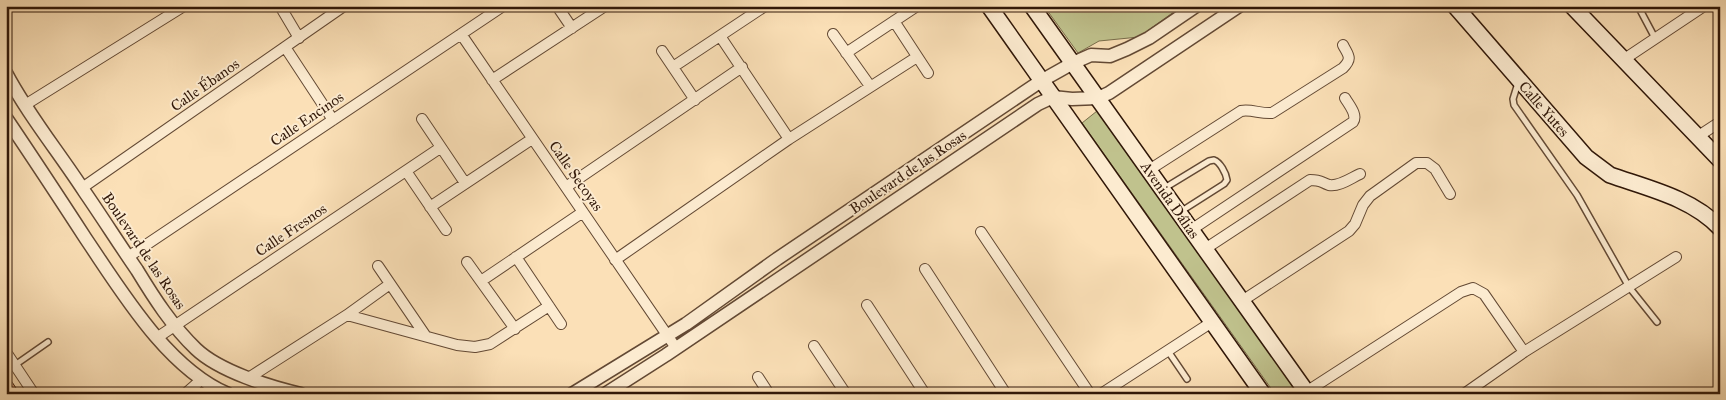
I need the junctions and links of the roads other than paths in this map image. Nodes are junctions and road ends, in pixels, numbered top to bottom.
1 (184, 6) edge
2 (280, 6) edge
3 (344, 6) edge
4 (503, 6) edge
5 (557, 6) edge
6 (605, 6) edge
7 (765, 6) edge
8 (917, 6) edge
9 (989, 6) edge
10 (1032, 6) edge
11 (1196, 6) edge
12 (1239, 6) edge
13 (1454, 6) edge
14 (1572, 6) edge
15 (1638, 6) edge
16 (1704, 6) edge
17 (894, 21) junction
18 (572, 28) junction
19 (461, 34) junction
20 (833, 34) dead end
21 (720, 36) junction
22 (299, 38) junction
23 (1655, 38) junction
24 (1342, 45) dead end
25 (285, 47) junction
26 (662, 51) dead end
27 (846, 54) junction
28 (917, 57) junction
29 (1623, 60) junction
30 (1073, 63) junction
31 (673, 67) junction
32 (742, 67) junction
33 (6, 73) edge
34 (928, 74) dead end
35 (492, 80) junction
36 (1519, 80) junction
37 (1041, 81) junction
38 (870, 86) junction
39 (1053, 97) junction
40 (1098, 98) junction
41 (1345, 98) dead end
42 (695, 100) junction
43 (25, 104) junction
44 (6, 118) edge
45 (422, 119) dead end
46 (333, 120) junction
47 (1720, 122) edge
48 (1697, 137) junction
49 (532, 139) junction
50 (788, 139) junction
51 (440, 148) junction
52 (1720, 160) edge
53 (1149, 170) junction
54 (406, 171) junction
55 (1360, 174) dead end
56 (465, 184) junction
57 (566, 187) junction
58 (82, 188) junction
59 (1163, 190) junction
60 (1450, 194) dead end
61 (430, 206) junction
62 (583, 212) junction
63 (1179, 213) junction
64 (1720, 228) edge
65 (446, 230) dead end
66 (1192, 230) junction
67 (981, 232) dead end
68 (1205, 249) junction
69 (128, 257) junction
70 (516, 257) junction
71 (1676, 257) dead end
72 (616, 260) junction
73 (468, 262) dead end
74 (378, 266) dead end
75 (925, 269) dead end
76 (480, 281) junction
77 (390, 284) junction
78 (1628, 287) junction
79 (1242, 301) junction
80 (867, 305) dead end
81 (549, 306) junction
82 (347, 315) junction
83 (1212, 322) junction
84 (1657, 322) dead end
85 (561, 324) dead end
86 (175, 325) junction
87 (514, 329) junction
88 (667, 335) junction
89 (424, 336) junction
90 (158, 337) junction
91 (48, 342) dead end
92 (814, 346) dead end
93 (676, 348) junction
94 (1167, 351) junction
95 (6, 352) edge
96 (1524, 352) junction
97 (15, 365) junction
98 (250, 377) junction
99 (758, 377) dead end
100 (1188, 379) dead end
101 (201, 380) junction
102 (1307, 393) edge
103 (34, 394) edge
104 (185, 394) edge
105 (228, 394) edge
106 (301, 394) edge
107 (572, 394) edge
108 (605, 394) edge
109 (769, 394) edge
110 (846, 394) edge
111 (925, 394) edge
112 (1006, 394) edge
113 (1090, 394) edge
114 (1101, 394) edge
115 (1263, 394) edge
116 (1464, 394) edge

1 - 43 street
2 - 22 street
3 - 22 street, Calle Ébanos
4 - 19 street, Calle Encinos
5 - 18 street
6 - 18 street
7 - 21 street
8 - 17 street
9 - 37 main road
10 - 30 main road, Avenida Dálias
11 - 30 street, Boulevard de las Rosas
12 - 40 street
13 - 36 main road, Calle Yutes
14 - 29 main road
15 - 23 lane
16 - 23 street
17 - 27 street
17 - 28 street
18 - 35 street
19 - 35 street, Calle Secoyas
19 - 46 street, Calle Encinos
20 - 27 street
21 - 31 street
21 - 32 street
22 - 25 street, Calle Ébanos
23 - 29 street
24 - 53 street
25 - 46 street
25 - 58 street, Calle Ébanos
26 - 31 street
27 - 38 street
28 - 34 street
28 - 38 street
29 - 48 main road
30 - 37 street, Boulevard de las Rosas
30 - 40 main road, Avenida Dálias
31 - 42 street
32 - 42 street
32 - 50 street
33 - 43 street, Boulevard de las Rosas
35 - 49 street, Calle Secoyas
36 - 64 main road, Calle Yutes
36 - 78 lane
37 - 39 main road
37 - 88 street, Boulevard de las Rosas
38 - 50 street
39 - 40 street
39 - 83 main road
39 - 93 street, Boulevard de las Rosas
40 - 53 main road, Avenida Dálias
41 - 66 street
42 - 57 street
43 - 58 street, Boulevard de las Rosas
44 - 90 street
45 - 51 street
46 - 69 street, Calle Encinos
47 - 48 street
48 - 52 main road
49 - 56 street
49 - 57 street, Calle Secoyas
50 - 72 street
51 - 54 street, Calle Fresnos
51 - 56 street
53 - 59 main road, Avenida Dálias
54 - 61 street
54 - 86 street, Calle Fresnos
55 - 68 street
56 - 61 street
57 - 62 street, Calle Secoyas
58 - 69 street, Boulevard de las Rosas
59 - 63 main road, Avenida Dálias
59 - 63 lane
60 - 79 street
61 - 65 street
62 - 70 street
62 - 72 street, Calle Secoyas
63 - 66 main road, Avenida Dálias
66 - 68 main road, Avenida Dálias
67 - 113 street
68 - 79 main road, Avenida Dálias
69 - 86 street, Boulevard de las Rosas
70 - 76 street
70 - 81 street
71 - 78 street
72 - 88 street, Calle Secoyas
73 - 76 street
74 - 77 street
75 - 112 street
76 - 87 street
77 - 82 street
77 - 89 street
78 - 84 lane
78 - 96 street
79 - 102 main road, Avenida Dálias
80 - 111 street
81 - 85 street
81 - 87 street
82 - 89 street
82 - 98 street
83 - 94 street
83 - 115 main road
86 - 90 street, Calle Fresnos
86 - 98 street, Boulevard de las Rosas
87 - 89 street
88 - 93 street, Calle Secoyas
88 - 107 street, Boulevard de las Rosas
90 - 101 street
91 - 97 lane
92 - 110 street
93 - 108 street, Boulevard de las Rosas
94 - 100 lane
94 - 114 street
95 - 97 street
96 - 102 street
96 - 116 street
97 - 103 street
98 - 106 street, Boulevard de las Rosas
99 - 109 street
101 - 104 street
101 - 105 street

